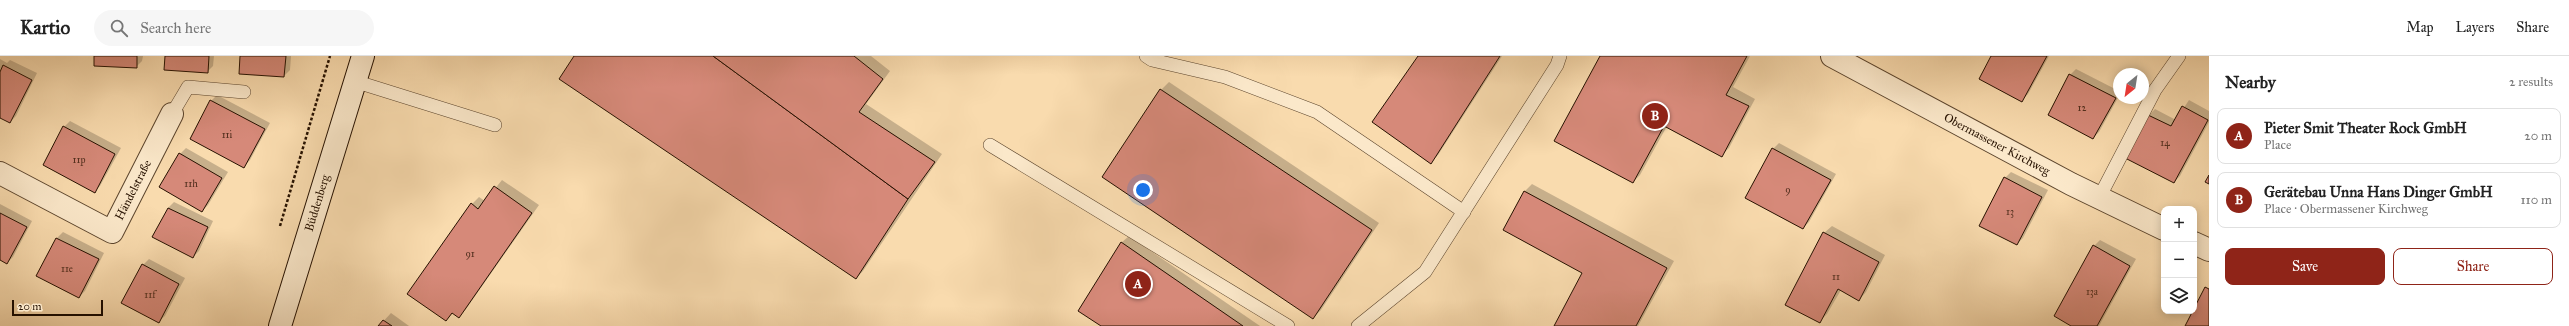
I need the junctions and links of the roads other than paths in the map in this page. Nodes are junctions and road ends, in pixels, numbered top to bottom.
1 (363, 56) edge
2 (1146, 56) edge
3 (1560, 56) edge
4 (1832, 56) edge
5 (2179, 56) edge
6 (354, 81) junction
7 (244, 92) dead end
8 (172, 114) joint
9 (495, 125) dead end
10 (990, 145) dead end
11 (0, 173) edge
12 (2099, 198) junction
13 (1464, 212) junction
14 (2161, 228) edge
15 (2197, 244) edge
16 (2209, 250) edge
17 (280, 326) edge
18 (1288, 326) edge
19 (1358, 326) edge

1 - 6 street, Büddenberg
2 - 13 lane
3 - 13 lane
4 - 12 street, Obermassener Kirchweg
5 - 12 lane
6 - 9 lane
6 - 17 street, Büddenberg
7 - 8 lane, Händelstraße
8 - 11 street, Händelstraße
10 - 18 lane
12 - 14 street, Obermassener Kirchweg
13 - 19 lane
15 - 16 street

